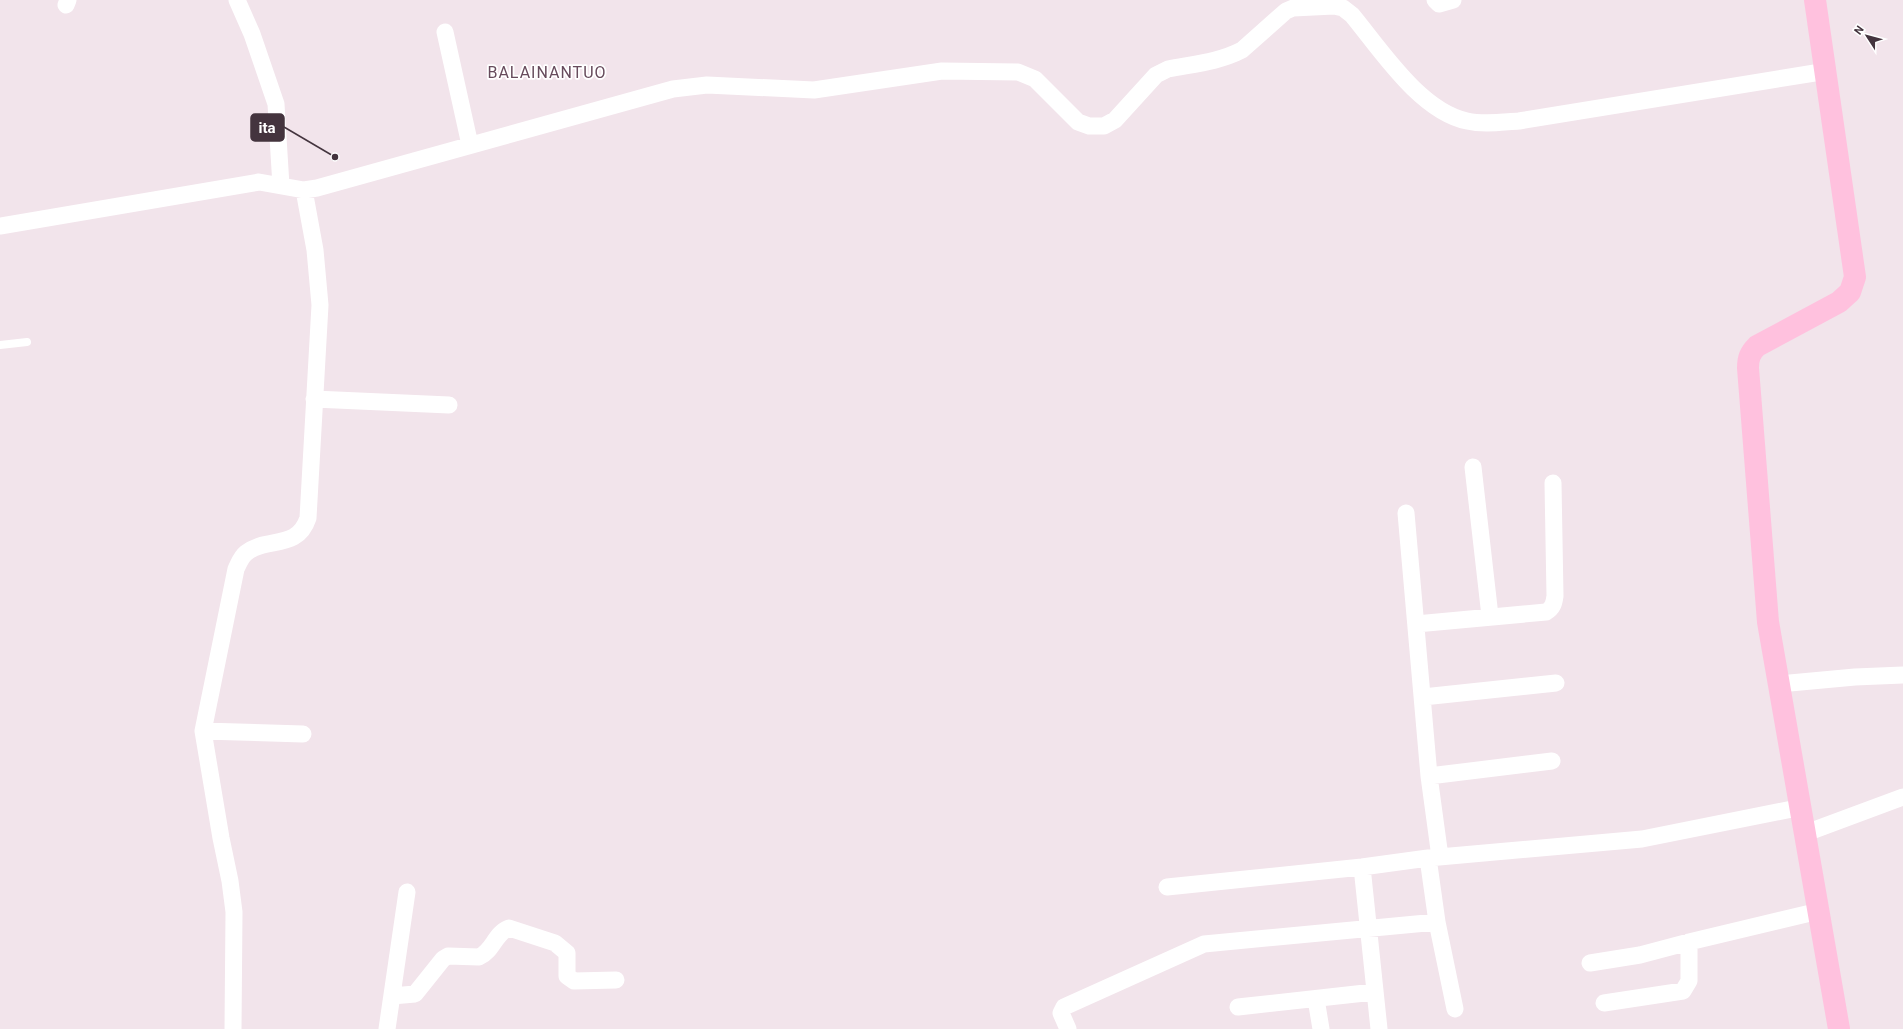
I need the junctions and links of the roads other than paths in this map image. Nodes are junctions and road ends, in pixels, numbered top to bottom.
1 (237, 0) edge
2 (1435, 0) edge
3 (1453, 0) edge
4 (1815, 0) edge
5 (1343, 4) edge
6 (445, 32) dead end
7 (1827, 71) junction
8 (470, 145) junction
9 (281, 186) junction
10 (304, 190) junction
11 (0, 226) edge
12 (27, 342) dead end
13 (0, 345) edge
14 (314, 399) junction
15 (449, 405) dead end
16 (1473, 466) dead end
17 (1552, 483) dead end
18 (1406, 513) dead end
19 (1490, 616) junction
20 (1416, 624) junction
21 (1903, 675) edge
22 (1556, 683) dead end
23 (1779, 684) junction
24 (1423, 697) junction
25 (203, 731) junction
26 (303, 734) dead end
27 (1552, 761) dead end
28 (1429, 776) junction
29 (1903, 796) edge
30 (1802, 807) junction
31 (1806, 833) junction
32 (1434, 857) junction
33 (1362, 867) junction
34 (1167, 887) dead end
35 (407, 892) dead end
36 (1819, 911) junction
37 (1437, 922) junction
38 (1368, 929) junction
39 (1689, 942) junction
40 (1590, 963) dead end
41 (616, 980) dead end
42 (1374, 992) junction
43 (392, 996) junction
44 (1316, 999) junction
45 (1604, 1003) dead end
46 (1238, 1007) dead end
47 (1455, 1009) dead end
48 (233, 1029) edge
49 (384, 1029) edge
50 (387, 1029) edge
51 (1068, 1029) edge
52 (1321, 1029) edge
53 (1379, 1029) edge
54 (1839, 1029) edge

1 - 9 street
2 - 3 street
4 - 7 street
5 - 7 street
5 - 8 street
6 - 8 street
7 - 23 street
8 - 10 street
9 - 10 street
9 - 11 street
10 - 14 street
12 - 13 lane
14 - 15 street
14 - 25 street
16 - 19 street
17 - 19 street
18 - 20 street
19 - 20 street
20 - 24 street
21 - 23 street
22 - 24 street
23 - 30 street
24 - 28 street
25 - 26 street
25 - 48 street
27 - 28 street
28 - 32 street
29 - 31 street
30 - 31 street
30 - 32 street
31 - 36 street
32 - 33 street
32 - 37 street
33 - 34 street
33 - 38 street
35 - 43 street
36 - 39 street
36 - 54 street
37 - 38 street
37 - 47 street
38 - 42 street
38 - 51 street
39 - 40 street
39 - 45 street
41 - 43 street
42 - 44 street
42 - 53 street
43 - 50 street
44 - 46 street
44 - 52 street
49 - 50 street

